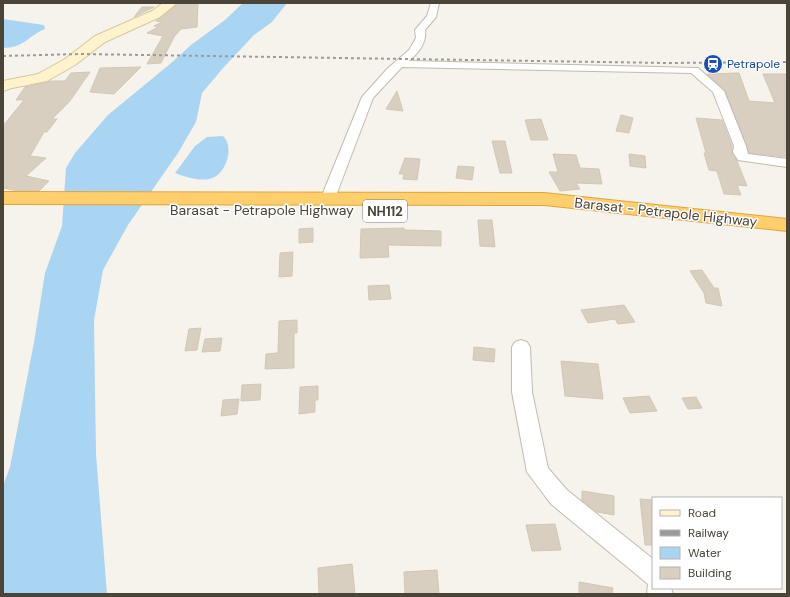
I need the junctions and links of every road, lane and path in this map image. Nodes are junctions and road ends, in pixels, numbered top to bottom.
1 (172, 3) edge
2 (435, 3) edge
3 (399, 64) junction
4 (3, 87) edge
5 (787, 163) edge
6 (328, 198) junction
7 (544, 200) junction
8 (5, 202) edge
9 (227, 203) junction
10 (787, 225) edge
11 (521, 347) dead end
12 (652, 573) edge

1 - 4 main road
2 - 3 street
3 - 5 street
3 - 6 street
6 - 7 highway, Barasat - Petrapole Highway / NH112
6 - 9 highway, Barasat - Petrapole Highway / NH112
7 - 9 highway, Barasat - Petrapole Highway / NH112
7 - 10 highway, Barasat - Petrapole Highway / NH112
8 - 9 highway, Barasat - Petrapole Highway / NH112
11 - 12 street

